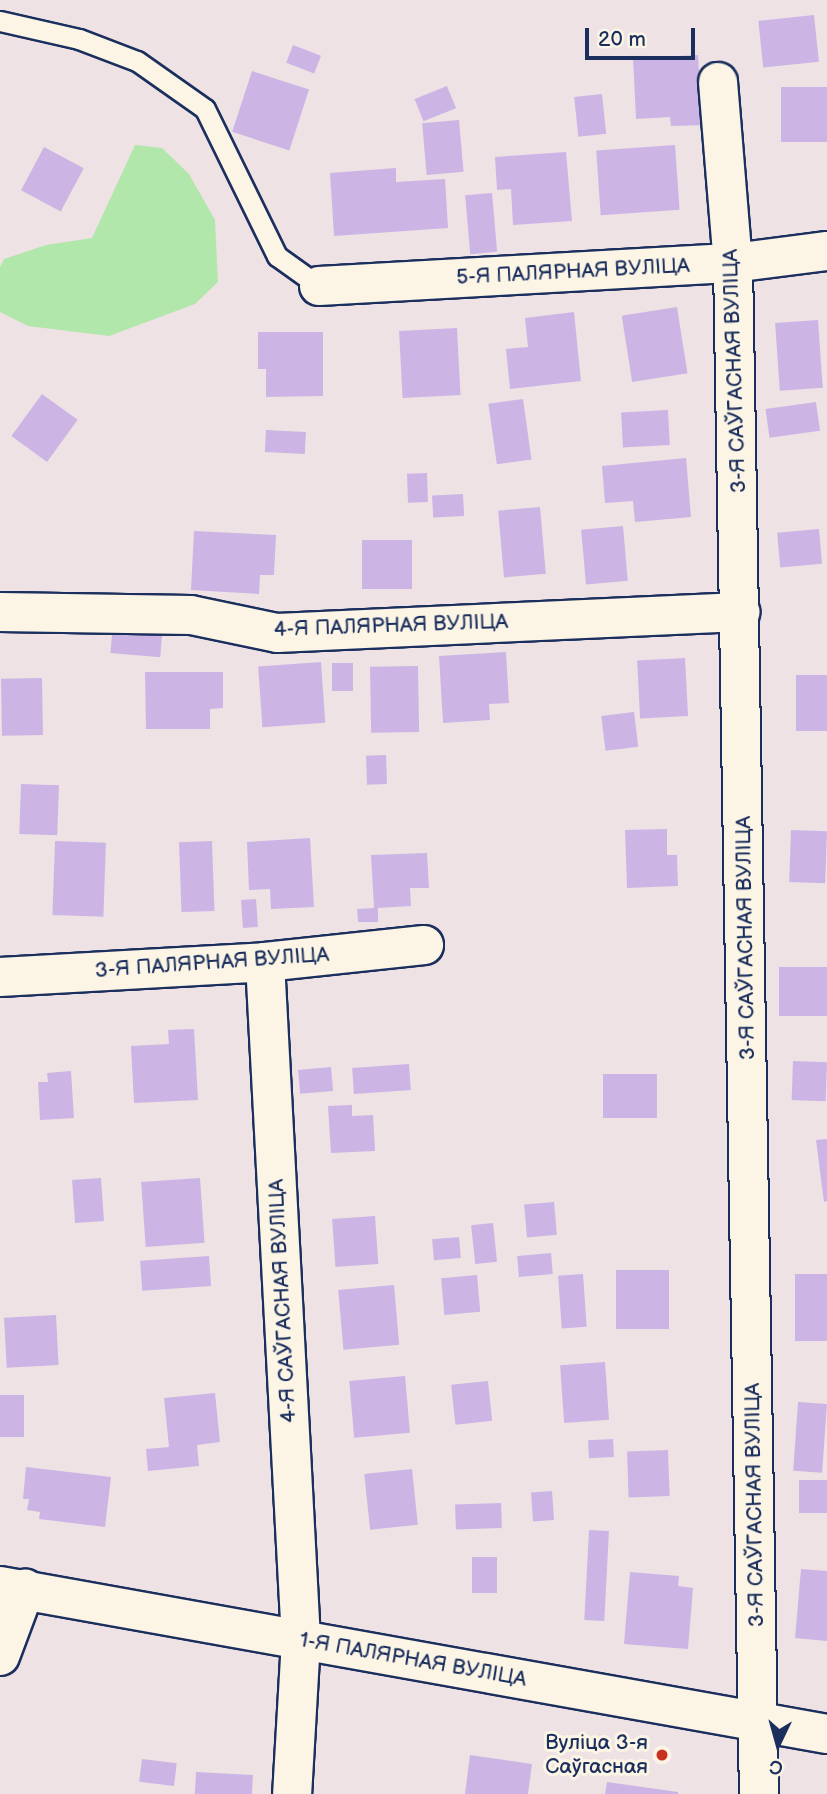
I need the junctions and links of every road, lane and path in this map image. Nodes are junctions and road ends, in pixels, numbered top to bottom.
1 (0, 21) edge
2 (718, 82) dead end
3 (827, 251) edge
4 (733, 263) junction
5 (319, 286) joint
6 (0, 612) edge
7 (741, 612) junction
8 (424, 946) dead end
9 (265, 962) junction
10 (0, 977) edge
11 (12, 1588) edge
12 (301, 1640) junction
13 (0, 1656) edge
14 (759, 1725) junction
15 (827, 1734) edge
16 (292, 1794) edge
17 (760, 1794) edge

1 - 5 lane
2 - 4 street, 3-Я САЎГАСНАЯ ВУЛІЦА
3 - 4 street, 5-Я ПАЛЯРНАЯ ВУЛІЦА
4 - 5 street, 5-Я ПАЛЯРНАЯ ВУЛІЦА
4 - 7 street, 3-Я САЎГАСНАЯ ВУЛІЦА
6 - 7 street, 4-Я ПАЛЯРНАЯ ВУЛІЦА
7 - 14 street, 3-Я САЎГАСНАЯ ВУЛІЦА
8 - 9 street, 3-Я ПАЛЯРНАЯ ВУЛІЦА
9 - 10 street, 3-Я ПАЛЯРНАЯ ВУЛІЦА
9 - 12 street, 4-Я САЎГАСНАЯ ВУЛІЦА
11 - 12 street, 1-Я ПАЛЯРНАЯ ВУЛІЦА
11 - 13 street
12 - 14 street, 1-Я ПАЛЯРНАЯ ВУЛІЦА
12 - 16 street, 4-Я САЎГАСНАЯ ВУЛІЦА
14 - 15 street, 1-Я ПАЛЯРНАЯ ВУЛІЦА
14 - 17 street, 3-Я САЎГАСНАЯ ВУЛІЦА

